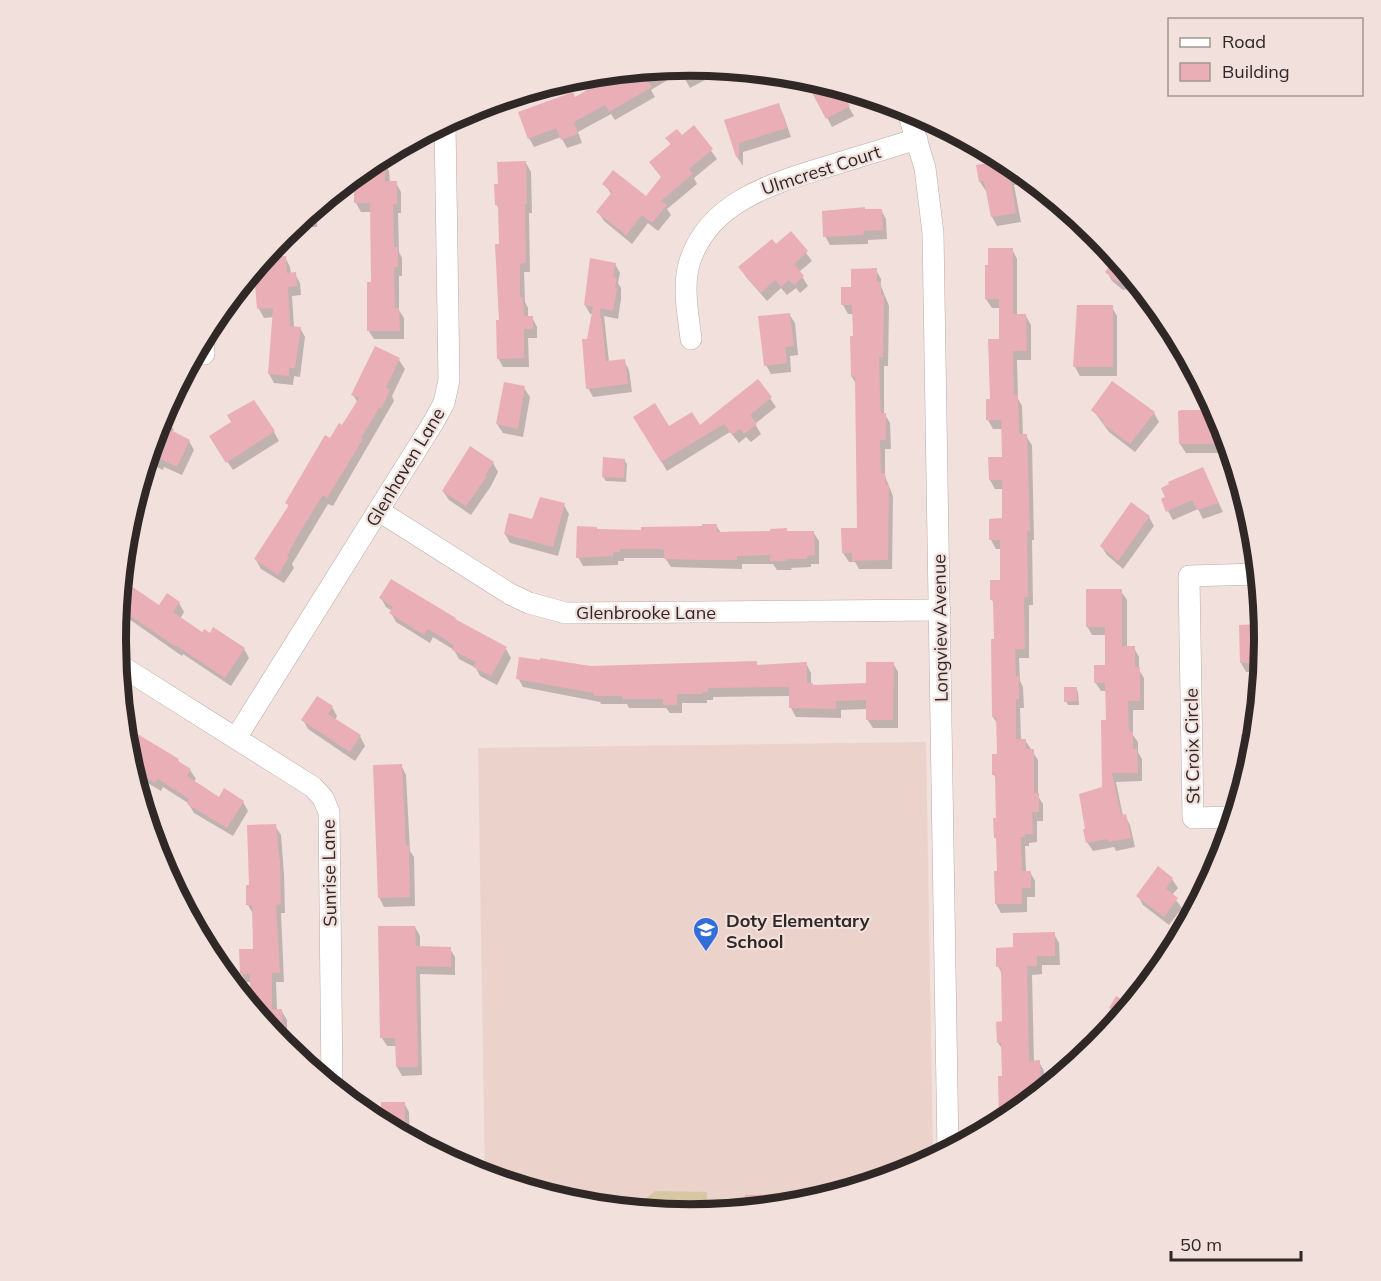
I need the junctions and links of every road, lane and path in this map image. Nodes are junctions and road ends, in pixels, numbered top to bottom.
1 (911, 121) edge
2 (445, 133) edge
3 (917, 139) junction
4 (691, 339) dead end
5 (379, 511) junction
6 (1251, 574) edge
7 (940, 610) junction
8 (128, 670) edge
9 (236, 738) junction
10 (1226, 818) edge
11 (332, 1076) edge
12 (948, 1142) edge

1 - 3 street, Longview Avenue
2 - 5 street, Glenhaven Lane
3 - 4 street, Ulmcrest Court
3 - 7 street, Longview Avenue
5 - 7 street, Glenbrooke Lane
5 - 9 street, Glenhaven Lane
6 - 10 street, St Croix Circle
7 - 12 street, Longview Avenue
8 - 9 street, Sunrise Lane
9 - 11 street, Sunrise Lane

